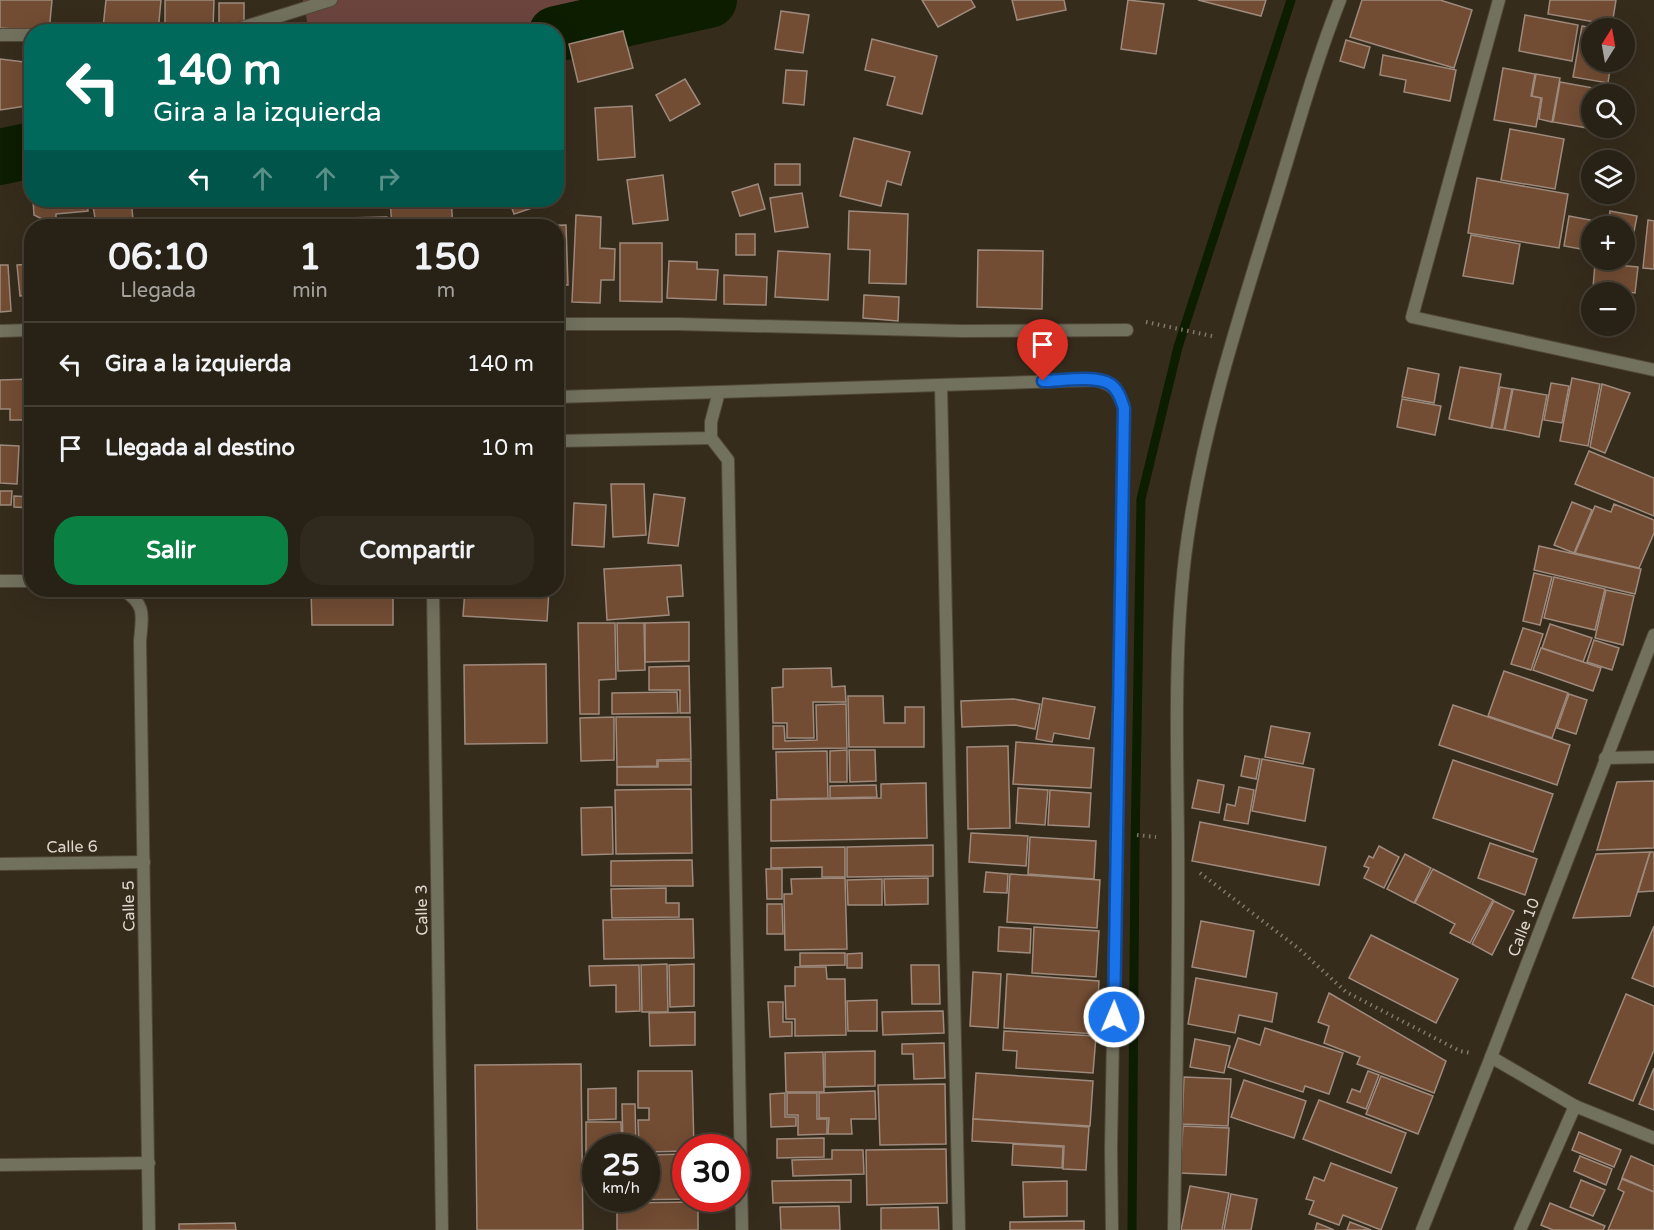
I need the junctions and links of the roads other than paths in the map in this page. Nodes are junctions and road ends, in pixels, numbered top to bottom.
1 (331, 0) edge
2 (1340, 0) edge
3 (1499, 0) edge
4 (254, 24) edge
5 (0, 34) edge
6 (24, 35) edge
7 (564, 324) edge
8 (24, 330) edge
9 (1127, 330) road end
10 (0, 331) edge
11 (1654, 370) edge
12 (940, 385) junction
13 (719, 392) junction
14 (564, 397) edge
15 (711, 438) junction
16 (564, 441) edge
17 (24, 580) edge
18 (0, 581) edge
19 (134, 597) edge
20 (433, 597) edge
21 (1654, 635) edge
22 (1654, 757) edge
23 (1605, 758) junction
24 (144, 862) junction
25 (0, 864) edge
26 (1491, 1057) junction
27 (1575, 1106) junction
28 (1654, 1138) edge
29 (149, 1163) junction
30 (0, 1165) edge
31 (149, 1230) edge
32 (442, 1230) edge
33 (742, 1230) edge
34 (958, 1230) edge
35 (1112, 1230) edge
36 (1174, 1230) edge
37 (1422, 1230) edge
38 (1520, 1230) edge

1 - 4 street
2 - 36 street
3 - 11 street
5 - 6 street
7 - 9 street
8 - 10 street
12 - 13 street
12 - 34 street
12 - 35 street
13 - 14 street
13 - 15 street
15 - 16 street
15 - 33 street
17 - 18 street
19 - 24 street, Calle 5
20 - 32 street, Calle 3
21 - 23 street, Calle 10
22 - 23 street
23 - 26 street, Calle 10
24 - 25 street, Calle 6
24 - 29 street, Calle 5
26 - 27 street
26 - 37 street, Calle 10
27 - 28 street
27 - 38 street
29 - 30 street
29 - 31 street, Calle 5

